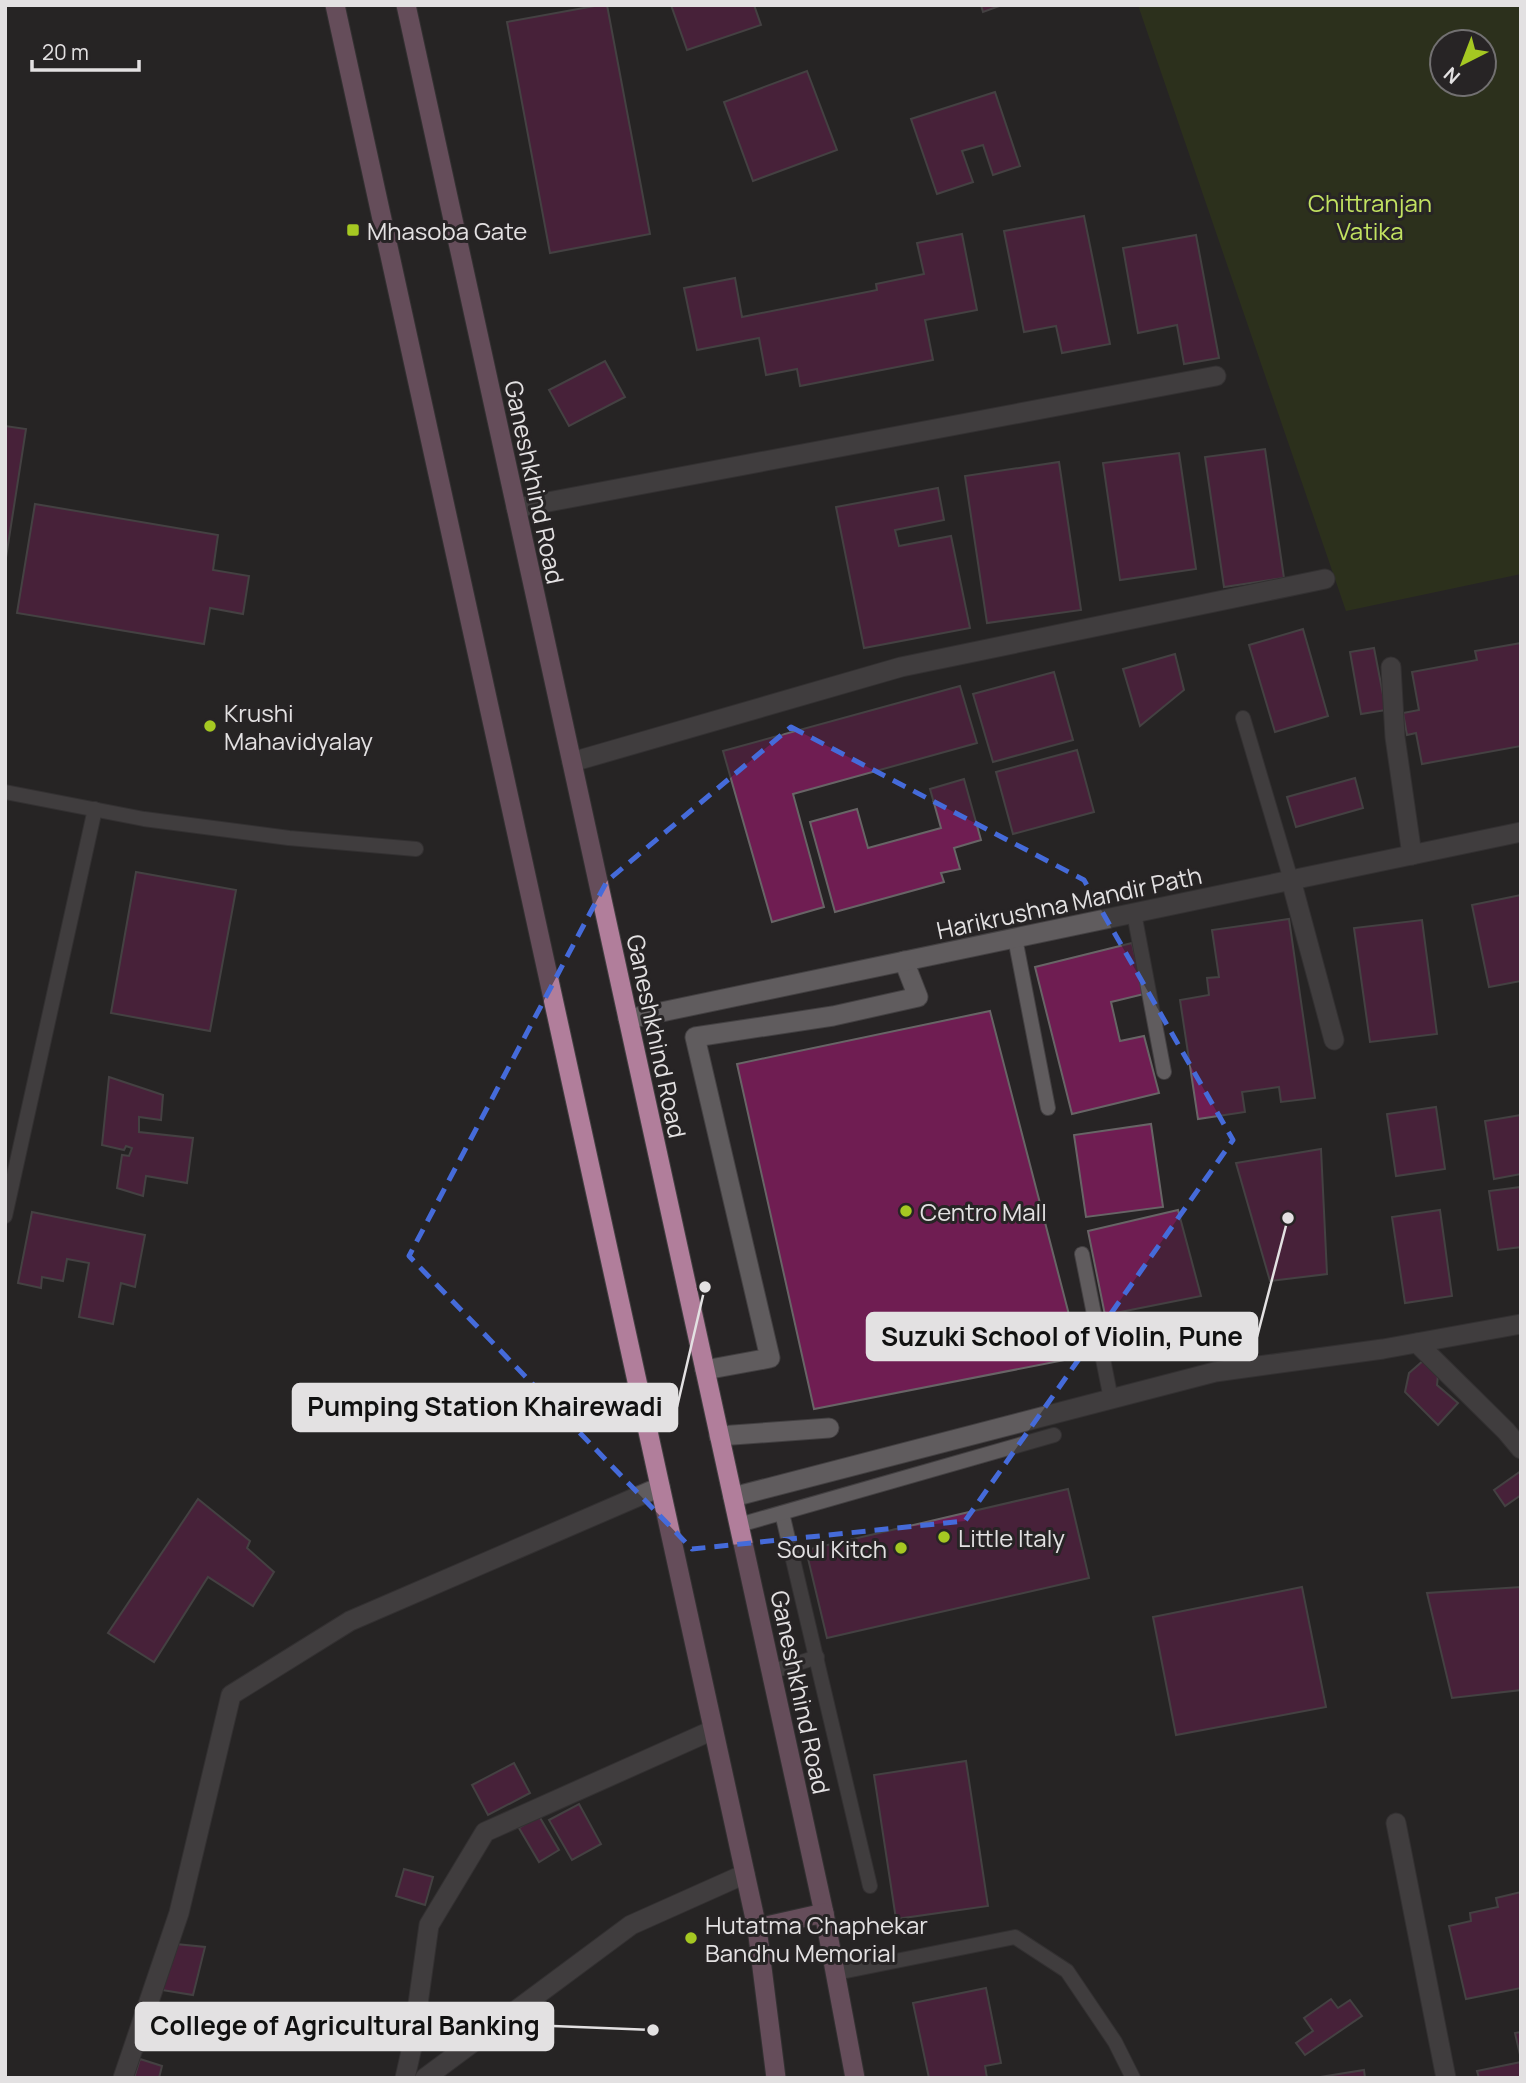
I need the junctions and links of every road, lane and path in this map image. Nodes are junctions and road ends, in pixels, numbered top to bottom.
1 (335, 5) edge
2 (406, 5) edge
3 (1216, 376) dead end
4 (516, 508) junction
5 (1325, 579) dead end
6 (1391, 667) dead end
7 (1243, 718) dead end
8 (572, 762) junction
9 (5, 792) edge
10 (95, 809) junction
11 (1521, 832) edge
12 (416, 849) dead end
13 (1412, 855) junction
14 (1291, 880) junction
15 (1133, 913) junction
16 (1015, 938) junction
17 (904, 961) junction
18 (628, 1019) junction
19 (1335, 1040) dead end
20 (1164, 1072) dead end
21 (1048, 1108) dead end
22 (5, 1216) edge
23 (1082, 1254) dead end
24 (1521, 1324) edge
25 (1417, 1343) junction
26 (705, 1370) junction
27 (1111, 1399) junction
28 (829, 1428) dead end
29 (1054, 1434) dead end
30 (719, 1436) junction
31 (1521, 1449) edge
32 (660, 1487) junction
33 (733, 1497) junction
34 (782, 1513) junction
35 (739, 1525) junction
36 (817, 1657) junction
37 (771, 1672) junction
38 (713, 1730) junction
39 (1396, 1822) dead end
40 (744, 1874) junction
41 (870, 1886) dead end
42 (824, 1913) junction
43 (757, 1928) junction
44 (836, 1973) junction
45 (123, 2078) edge
46 (405, 2078) edge
47 (425, 2078) edge
48 (776, 2078) edge
49 (855, 2078) edge
50 (1133, 2078) edge
51 (1446, 2078) edge

1 - 32 main road
2 - 4 main road, Ganeshkhind Road
3 - 4 street
4 - 8 main road, Ganeshkhind Road
5 - 8 street
6 - 13 street
7 - 14 lane
8 - 18 main road, Ganeshkhind Road
9 - 10 lane
10 - 12 lane
10 - 22 lane
11 - 13 street, Harikrushna Mandir Path
13 - 14 street, Harikrushna Mandir Path
14 - 15 street, Harikrushna Mandir Path
14 - 19 street
15 - 16 street, Harikrushna Mandir Path
15 - 20 lane
16 - 17 street, Harikrushna Mandir Path
16 - 21 lane
17 - 18 street, Harikrushna Mandir Path
17 - 26 street
18 - 26 main road, Ganeshkhind Road
23 - 27 lane
24 - 25 street
25 - 27 street
25 - 31 street
26 - 30 main road, Ganeshkhind Road
27 - 33 street
28 - 30 street
29 - 34 lane
30 - 33 main road, Ganeshkhind Road
32 - 38 main road
32 - 45 street
33 - 35 main road, Ganeshkhind Road
34 - 35 lane
34 - 36 lane
35 - 37 main road, Ganeshkhind Road
36 - 37 lane
36 - 41 lane
37 - 42 main road, Ganeshkhind Road
38 - 40 main road
38 - 46 street
39 - 51 street
40 - 43 main road
40 - 47 street
42 - 43 main road
42 - 44 main road, Ganeshkhind Road
43 - 48 main road
44 - 49 main road, Ganeshkhind Road
44 - 50 lane

